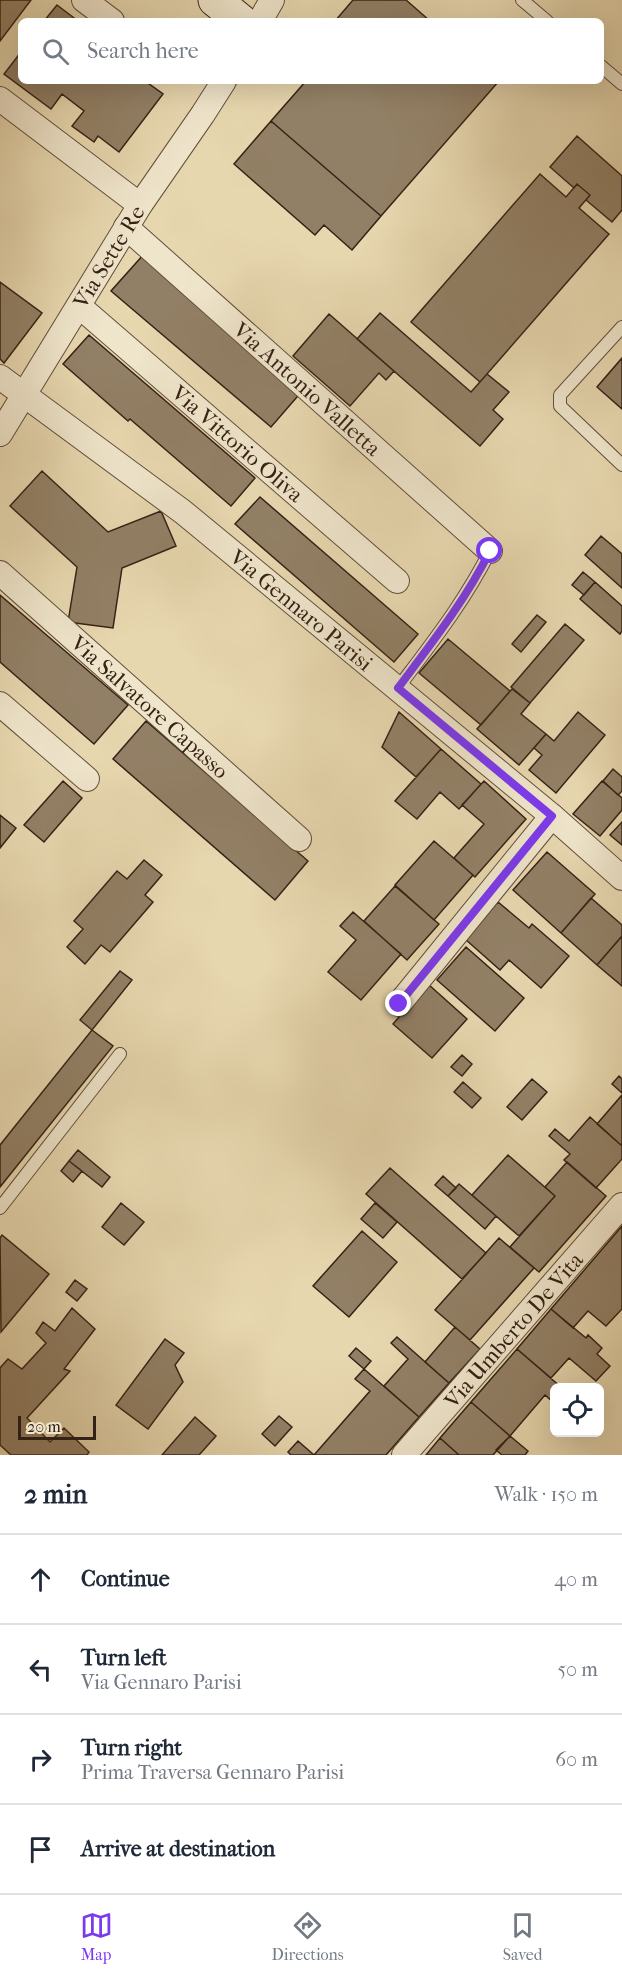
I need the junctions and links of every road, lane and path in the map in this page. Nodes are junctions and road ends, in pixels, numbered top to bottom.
1 (84, 0) edge
2 (215, 0) edge
3 (272, 0) edge
4 (522, 0) edge
5 (108, 18) edge
6 (237, 18) edge
7 (262, 18) edge
8 (543, 18) edge
9 (604, 69) edge
10 (222, 84) edge
11 (622, 84) edge
12 (0, 99) edge
13 (140, 205) junction
14 (126, 227) junction
15 (79, 306) junction
16 (622, 327) edge
17 (0, 377) edge
18 (25, 395) junction
19 (0, 434) edge
20 (622, 465) edge
21 (490, 551) joint
22 (0, 573) edge
23 (397, 581) dead end
24 (398, 688) junction
25 (0, 704) edge
26 (87, 779) dead end
27 (552, 816) junction
28 (299, 839) dead end
29 (622, 878) edge
30 (399, 1004) dead end
31 (120, 1054) dead end
32 (622, 1205) edge
33 (0, 1208) edge
34 (404, 1455) edge

1 - 5 street
2 - 6 street
3 - 7 street
4 - 8 lane
9 - 11 lane
10 - 13 street, Via Sette Re
12 - 13 street
13 - 14 street, Via Sette Re
14 - 15 street, Via Sette Re
14 - 21 street, Via Antonio Valletta
15 - 18 street, Via Sette Re
15 - 23 street, Via Vittorio Oliva
16 - 20 lane
17 - 18 street, Via Gennaro Parisi
18 - 19 street, Via Sette Re
18 - 24 street, Via Gennaro Parisi
21 - 24 lane
22 - 28 street, Via Salvatore Capasso
24 - 27 street, Via Gennaro Parisi
25 - 26 street
27 - 29 street, Via Gennaro Parisi
27 - 30 street
31 - 33 lane
32 - 34 street, Via Umberto De Vita

